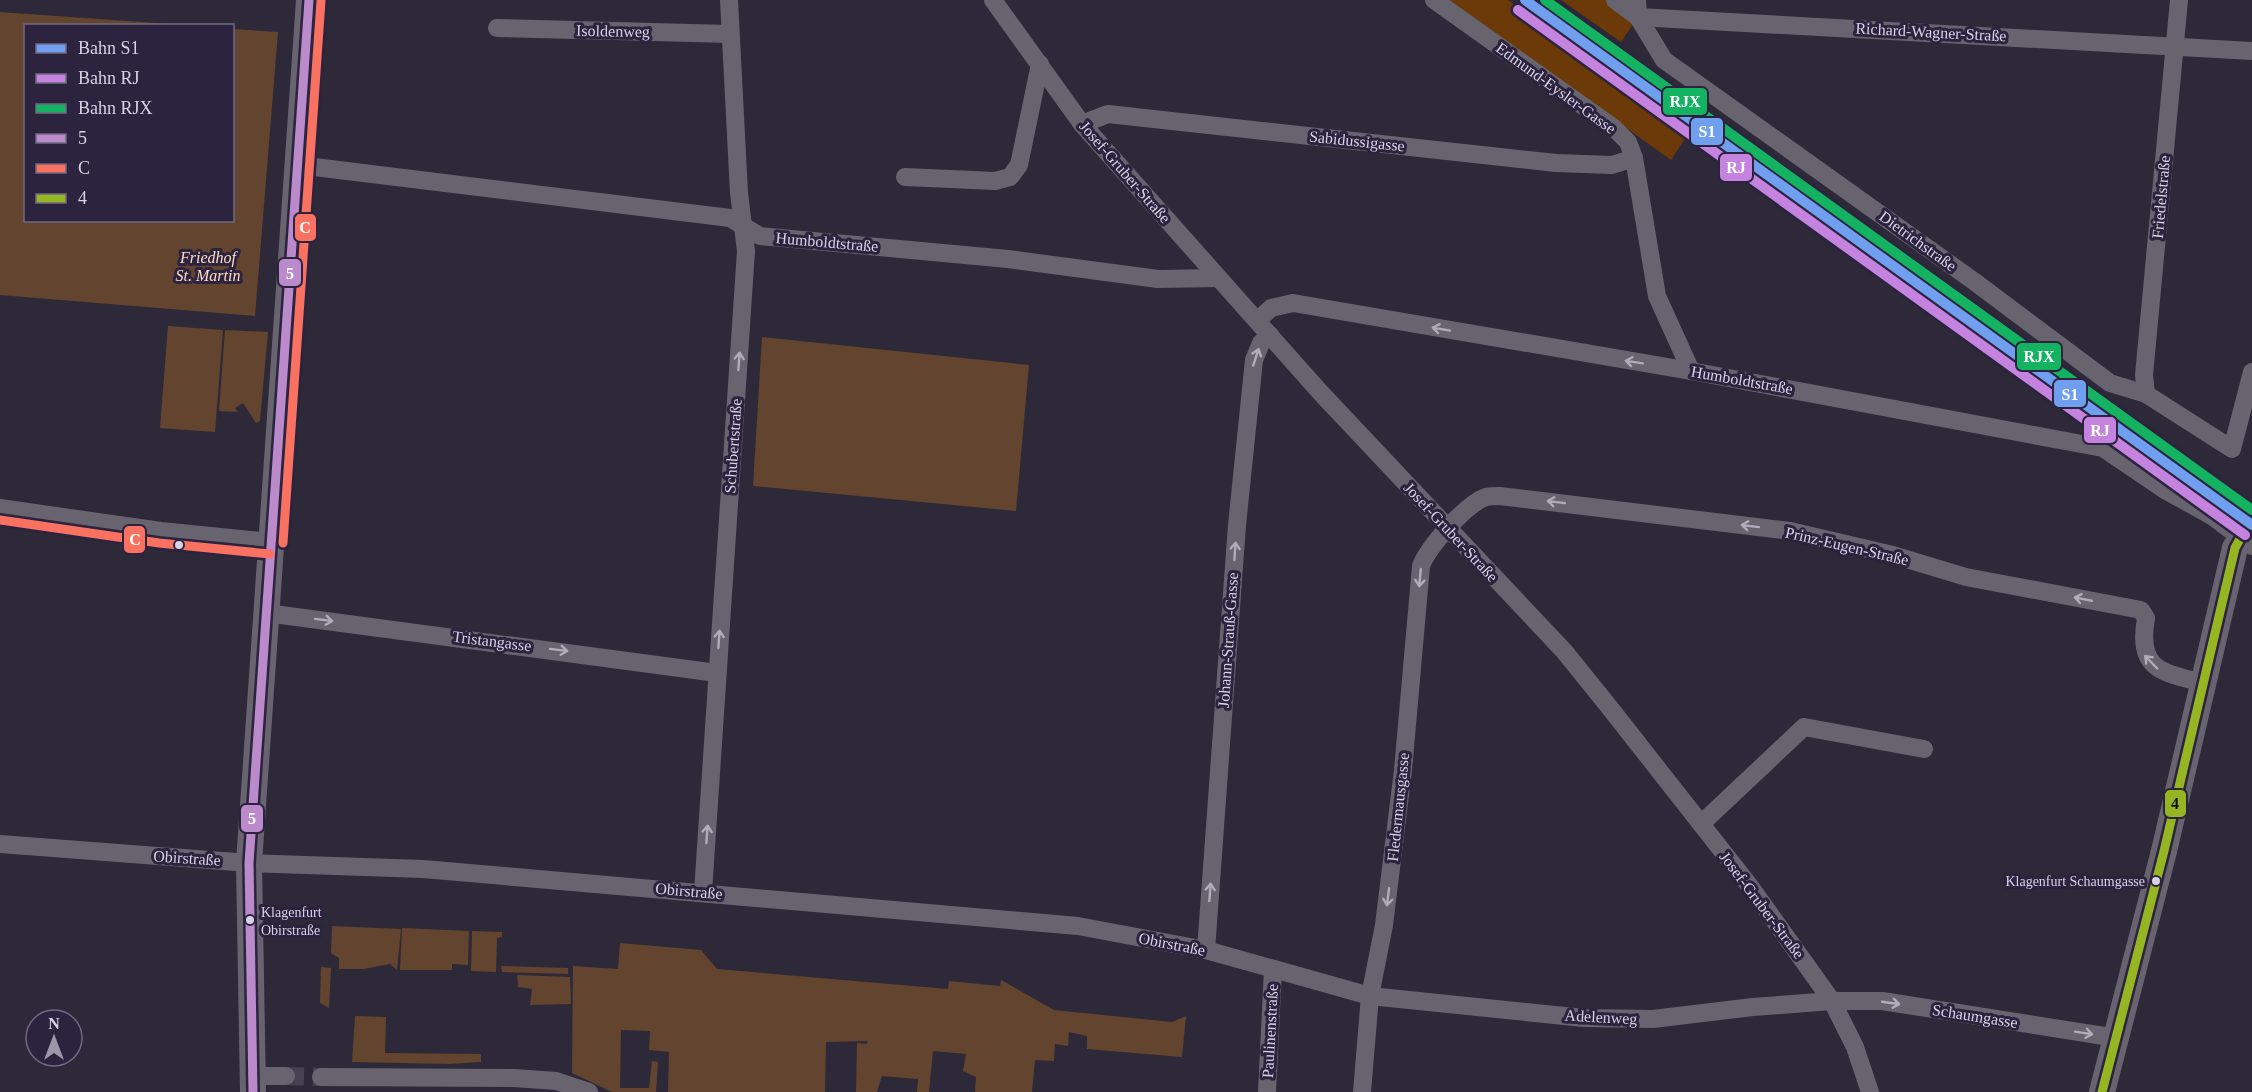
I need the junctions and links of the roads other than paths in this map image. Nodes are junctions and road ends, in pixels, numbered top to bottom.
1 (309, 0) edge
2 (729, 0) edge
3 (993, 0) edge
4 (1434, 0) edge
5 (1615, 0) edge
6 (2179, 0) edge
7 (1637, 8) edge
8 (497, 28) dead end
9 (730, 34) junction
10 (2175, 45) junction
11 (2252, 51) edge
12 (1040, 64) junction
13 (1082, 124) junction
14 (1634, 158) junction
15 (298, 165) junction
16 (905, 177) dead end
17 (744, 226) junction
18 (1218, 278) junction
19 (1258, 320) junction
20 (1270, 335) junction
21 (1691, 371) junction
22 (2252, 372) edge
23 (2146, 394) junction
24 (0, 508) edge
25 (1448, 529) junction
26 (271, 542) junction
27 (2244, 547) edge
28 (266, 613) junction
29 (717, 673) junction
30 (2204, 682) junction
31 (1924, 748) dead end
32 (1701, 824) junction
33 (0, 844) edge
34 (249, 863) junction
35 (703, 892) junction
36 (1206, 950) junction
37 (1274, 969) junction
38 (1370, 996) junction
39 (1832, 1001) junction
40 (2117, 1038) junction
41 (286, 1076) tunnel mouth
42 (321, 1077) tunnel mouth
43 (252, 1084) edge
44 (514, 1085) edge
45 (589, 1092) edge
46 (1267, 1092) edge
47 (1362, 1092) edge
48 (1870, 1092) edge
49 (2102, 1092) edge

1 - 15 street
2 - 9 street, Schubertstraße
3 - 12 street, Josef-Gruber-Straße
4 - 14 street, Edmund-Eysler-Gasse
5 - 7 street
6 - 10 street, Friedelstraße
7 - 10 street, Richard-Wagner-Straße
7 - 23 street, Dietrichstraße
8 - 9 street, Isoldenweg
9 - 17 street, Schubertstraße
10 - 11 street, Richard-Wagner-Straße
10 - 23 street, Friedelstraße
12 - 13 street, Josef-Gruber-Straße
12 - 16 street
13 - 14 street, Sabidussigasse
13 - 18 street, Josef-Gruber-Straße
14 - 21 street, Edmund-Eysler-Gasse
15 - 17 street, Humboldtstraße
15 - 26 street
17 - 18 street, Humboldtstraße
29 -> 17 street, Schubertstraße
18 - 19 street, Josef-Gruber-Straße
19 - 20 street, Josef-Gruber-Straße
21 -> 19 street, Humboldtstraße
20 - 25 street, Josef-Gruber-Straße
36 -> 20 street, Johann-Strauß-Gasse
21 - 27 street, Humboldtstraße
22 - 23 street, Dietrichstraße
24 - 26 street
30 -> 25 street, Prinz-Eugen-Straße
25 - 32 street, Josef-Gruber-Straße
25 -> 38 street, Fledermausgasse
26 - 28 street
27 - 30 street
28 -> 29 street, Tristangasse
28 - 34 street
35 -> 29 street, Schubertstraße
30 - 40 street
31 - 32 street
32 - 39 street, Josef-Gruber-Straße
33 - 34 street, Obirstraße
34 - 35 street, Obirstraße
34 - 43 street
35 - 36 street, Obirstraße
36 - 37 street, Obirstraße
37 - 38 street, Obirstraße
37 - 46 street, Paulinenstraße
38 - 39 street, Adelenweg
38 - 47 street, Fledermausgasse
39 -> 40 street, Schaumgasse
39 - 48 street, Josef-Gruber-Straße
40 - 49 street
41 - 43 street
42 - 44 street
44 - 45 street

